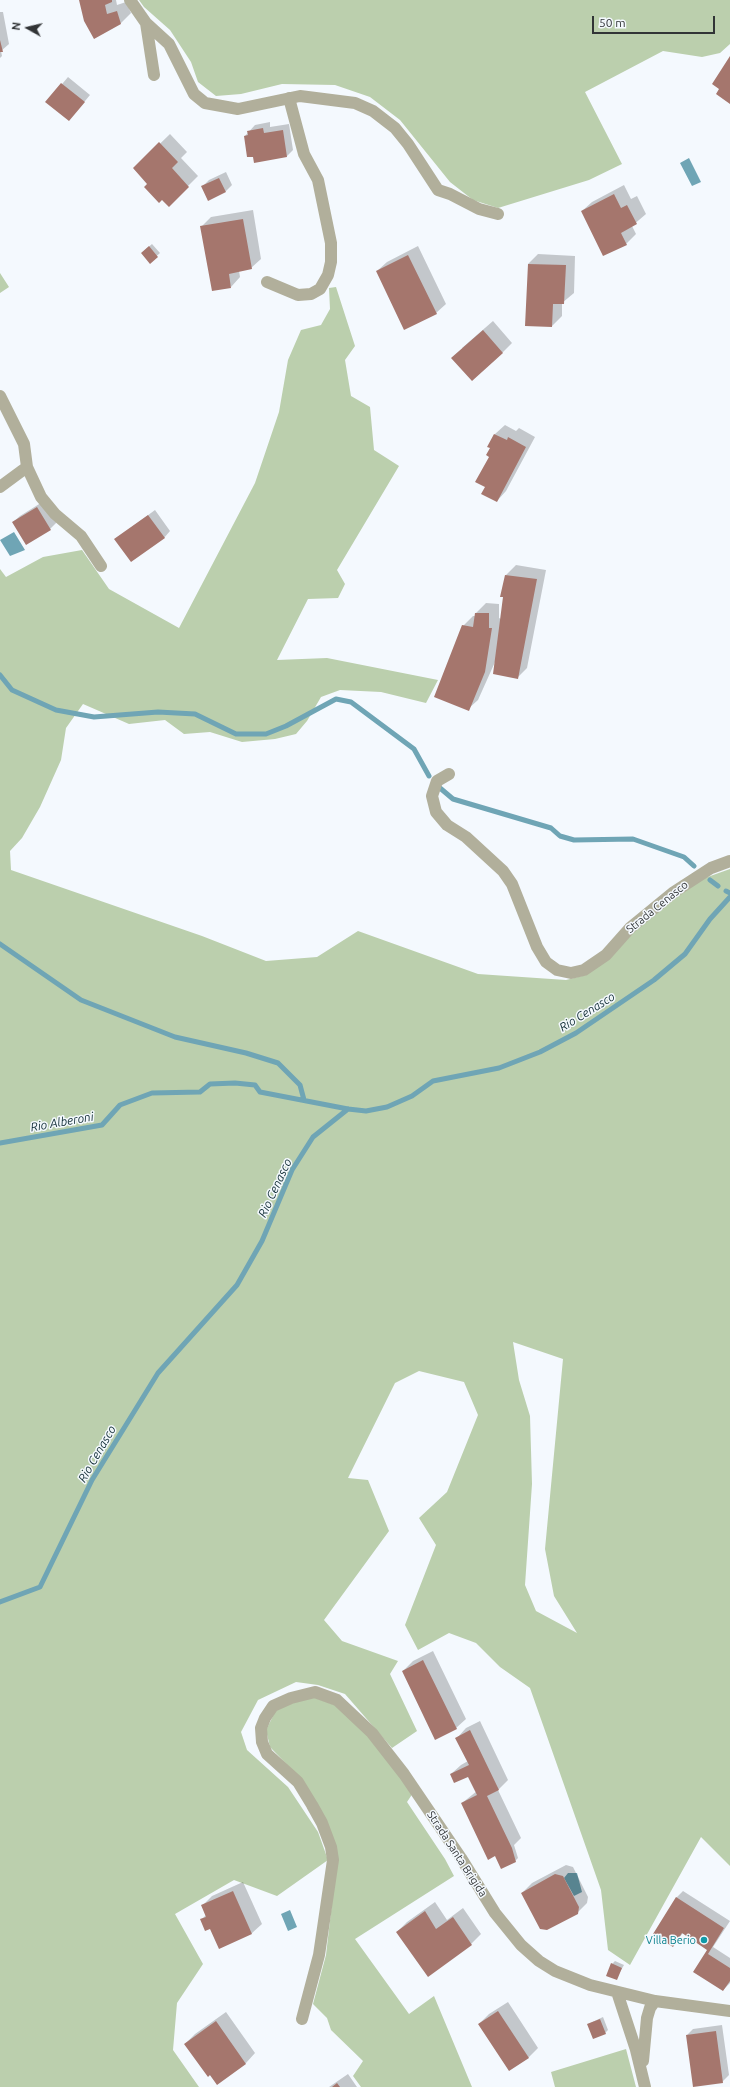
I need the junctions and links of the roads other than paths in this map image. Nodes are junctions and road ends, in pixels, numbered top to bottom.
1 (130, 0) edge
2 (146, 23) junction
3 (154, 75) dead end
4 (290, 98) junction
5 (498, 214) dead end
6 (267, 282) dead end
7 (0, 396) edge
8 (27, 467) junction
9 (0, 487) edge
10 (101, 566) dead end
11 (449, 774) dead end
12 (730, 861) edge
13 (617, 1992) junction
14 (655, 2001) junction
15 (730, 2011) edge
16 (302, 2019) dead end
17 (644, 2082) edge

1 - 2 street
2 - 3 street
2 - 4 street
4 - 5 street
4 - 6 street
7 - 8 street
8 - 9 street
8 - 10 street
11 - 12 street, Strada Cenasco
13 - 14 street, Strada Santa Brigida
13 - 16 street, Strada Santa Brigida
13 - 17 street
14 - 15 street, Strada Santa Brigida
14 - 17 street

